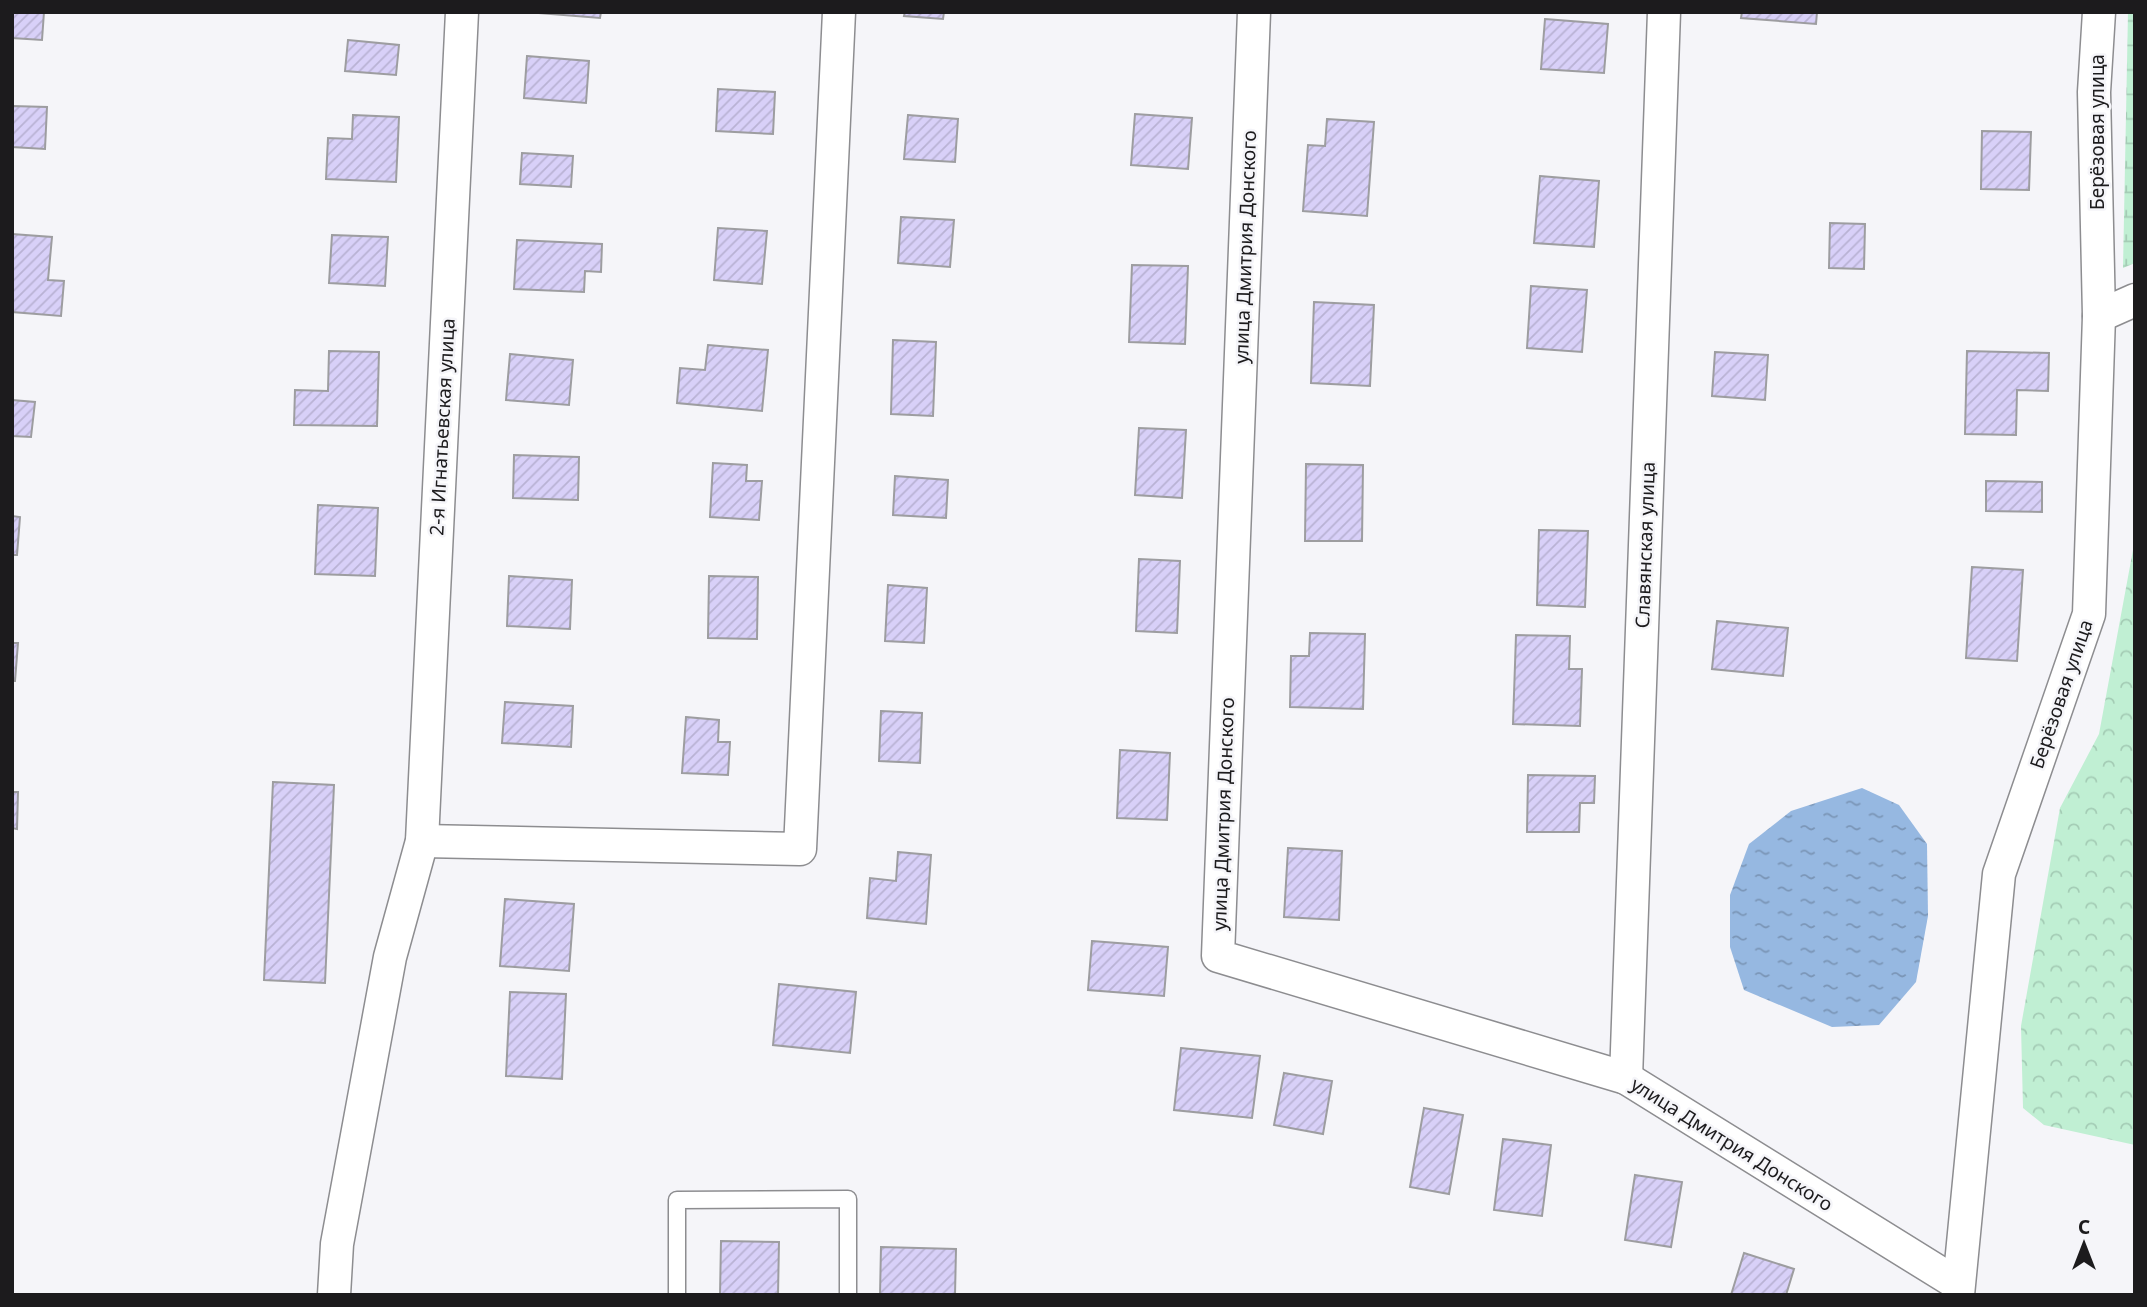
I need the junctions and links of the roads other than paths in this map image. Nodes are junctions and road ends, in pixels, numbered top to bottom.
1 (462, 12) edge
2 (839, 12) edge
3 (1254, 12) edge
4 (1664, 12) edge
5 (2099, 12) edge
6 (2135, 300) edge
7 (2099, 316) junction
8 (422, 841) junction
9 (1626, 1078) junction
10 (1958, 1289) edge
11 (334, 1295) edge
12 (677, 1295) edge
13 (848, 1295) edge

1 - 8 street, 2-я Игнатьевская улица
2 - 8 street
3 - 9 street, улица Дмитрия Донского
4 - 9 street, Славянская улица
5 - 7 street, Берёзовая улица
6 - 7 street
7 - 10 street, Берёзовая улица
8 - 11 street, 2-я Игнатьевская улица
9 - 10 street, улица Дмитрия Донского
12 - 13 lane

